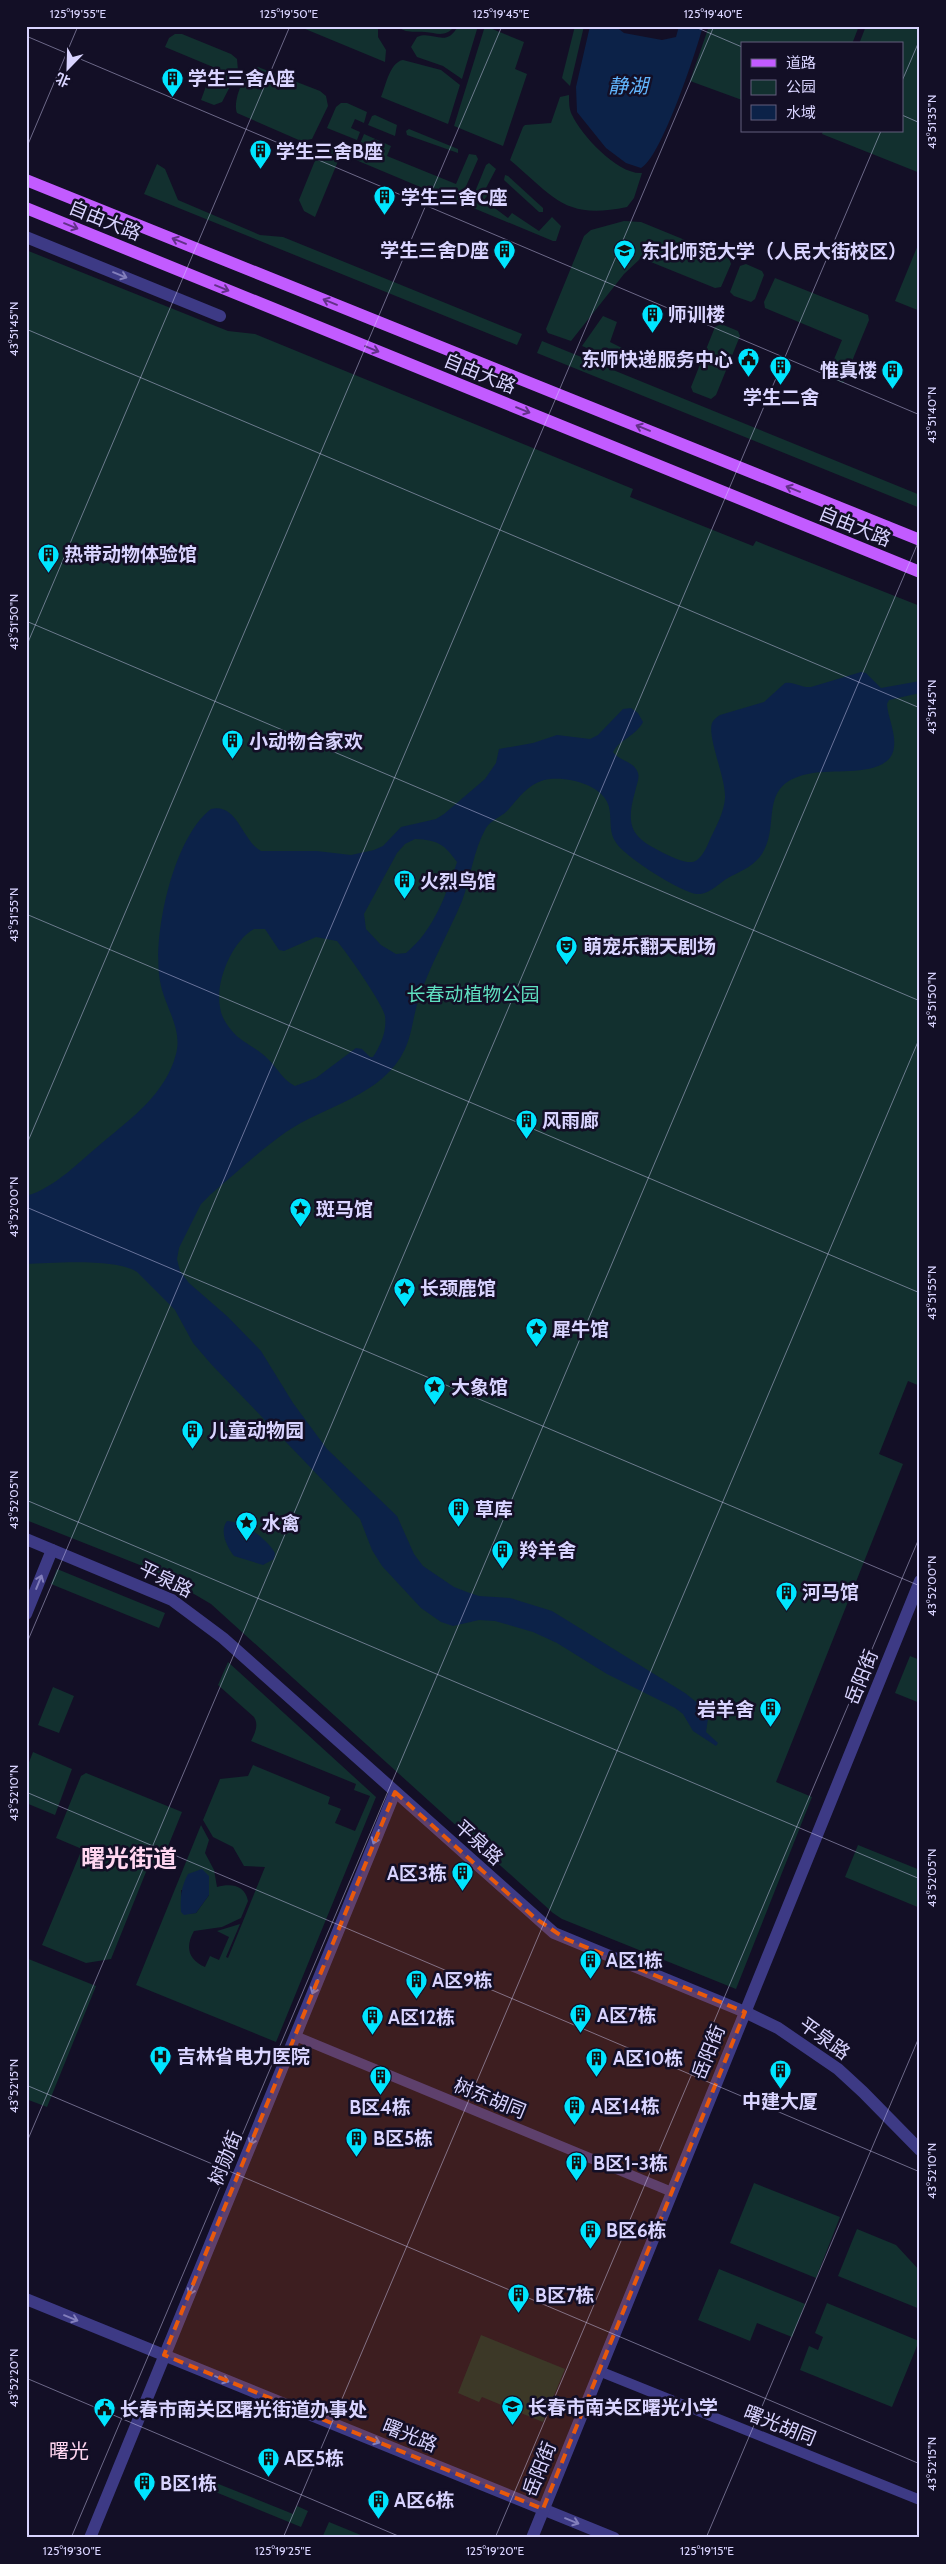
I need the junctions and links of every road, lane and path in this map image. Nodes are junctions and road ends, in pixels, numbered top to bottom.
1 (26, 180) edge
2 (26, 208) edge
3 (26, 238) edge
4 (220, 316) dead end
5 (920, 540) edge
6 (920, 572) edge
7 (26, 1540) edge
8 (52, 1550) junction
9 (920, 1581) edge
10 (26, 1614) edge
11 (395, 1792) junction
12 (745, 2012) junction
13 (295, 2036) junction
14 (920, 2150) edge
15 (672, 2192) junction
16 (26, 2299) edge
17 (164, 2355) junction
18 (599, 2371) junction
19 (920, 2500) edge
20 (543, 2509) junction
21 (90, 2538) edge
22 (532, 2538) edge
23 (614, 2538) edge

5 -> 1 main road, 自由大路
2 -> 6 main road, 自由大路
3 -> 4 street
7 - 8 street, 平泉路
10 -> 8 street
8 - 11 street, 平泉路
9 - 12 street, 岳阳街
11 - 12 street, 平泉路
11 -> 13 street, 树勋街
12 - 14 street, 平泉路
12 - 15 street, 岳阳街
13 - 15 street, 树东胡同
13 -> 17 street, 树勋街
15 - 18 street, 岳阳街
16 -> 17 street, 曙光路
17 -> 20 street, 曙光路
17 - 21 street, 树勋街
18 - 19 street, 曙光胡同
18 - 20 street, 岳阳街
20 - 22 street, 岳阳街
20 -> 23 street, 曙光路

